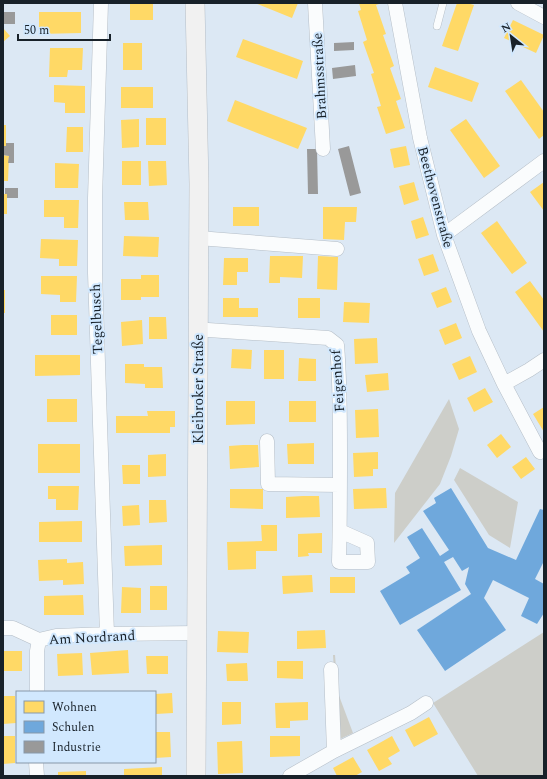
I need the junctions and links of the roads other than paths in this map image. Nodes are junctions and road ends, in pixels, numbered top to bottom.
1 (101, 3) edge
2 (195, 3) edge
3 (315, 3) edge
4 (395, 3) edge
5 (443, 3) edge
6 (518, 3) edge
7 (544, 17) edge
8 (437, 26) dead end
9 (323, 149) dead end
10 (544, 161) edge
11 (444, 235) junction
12 (198, 238) junction
13 (337, 249) dead end
14 (198, 330) junction
15 (544, 360) edge
16 (504, 384) junction
17 (268, 441) dead end
18 (540, 452) dead end
19 (340, 485) junction
20 (340, 531) dead end
21 (3, 628) edge
22 (197, 633) junction
23 (107, 634) junction
24 (39, 640) junction
25 (331, 669) dead end
26 (37, 691) edge
27 (426, 703) dead end
28 (334, 751) junction
29 (36, 763) edge
30 (37, 776) edge
31 (196, 776) edge
32 (290, 776) edge

1 - 23 street, Tegelbusch
2 - 12 street, Kleibroker Straße
3 - 9 street, Brahmsstraße
4 - 11 street, Beethovenstraße
5 - 8 lane
6 - 7 street
10 - 11 street
11 - 16 street, Beethovenstraße
12 - 13 street
12 - 14 street, Kleibroker Straße
14 - 19 street, Feigenhof
14 - 22 street, Kleibroker Straße
15 - 16 street
16 - 18 street, Beethovenstraße
17 - 19 street
19 - 20 street, Feigenhof
21 - 24 street
22 - 23 street, Am Nordrand
22 - 31 street, Kleibroker Straße
23 - 24 street, Am Nordrand
24 - 26 street, Am Nordrand
25 - 28 street
27 - 28 street
28 - 32 street
29 - 30 street

